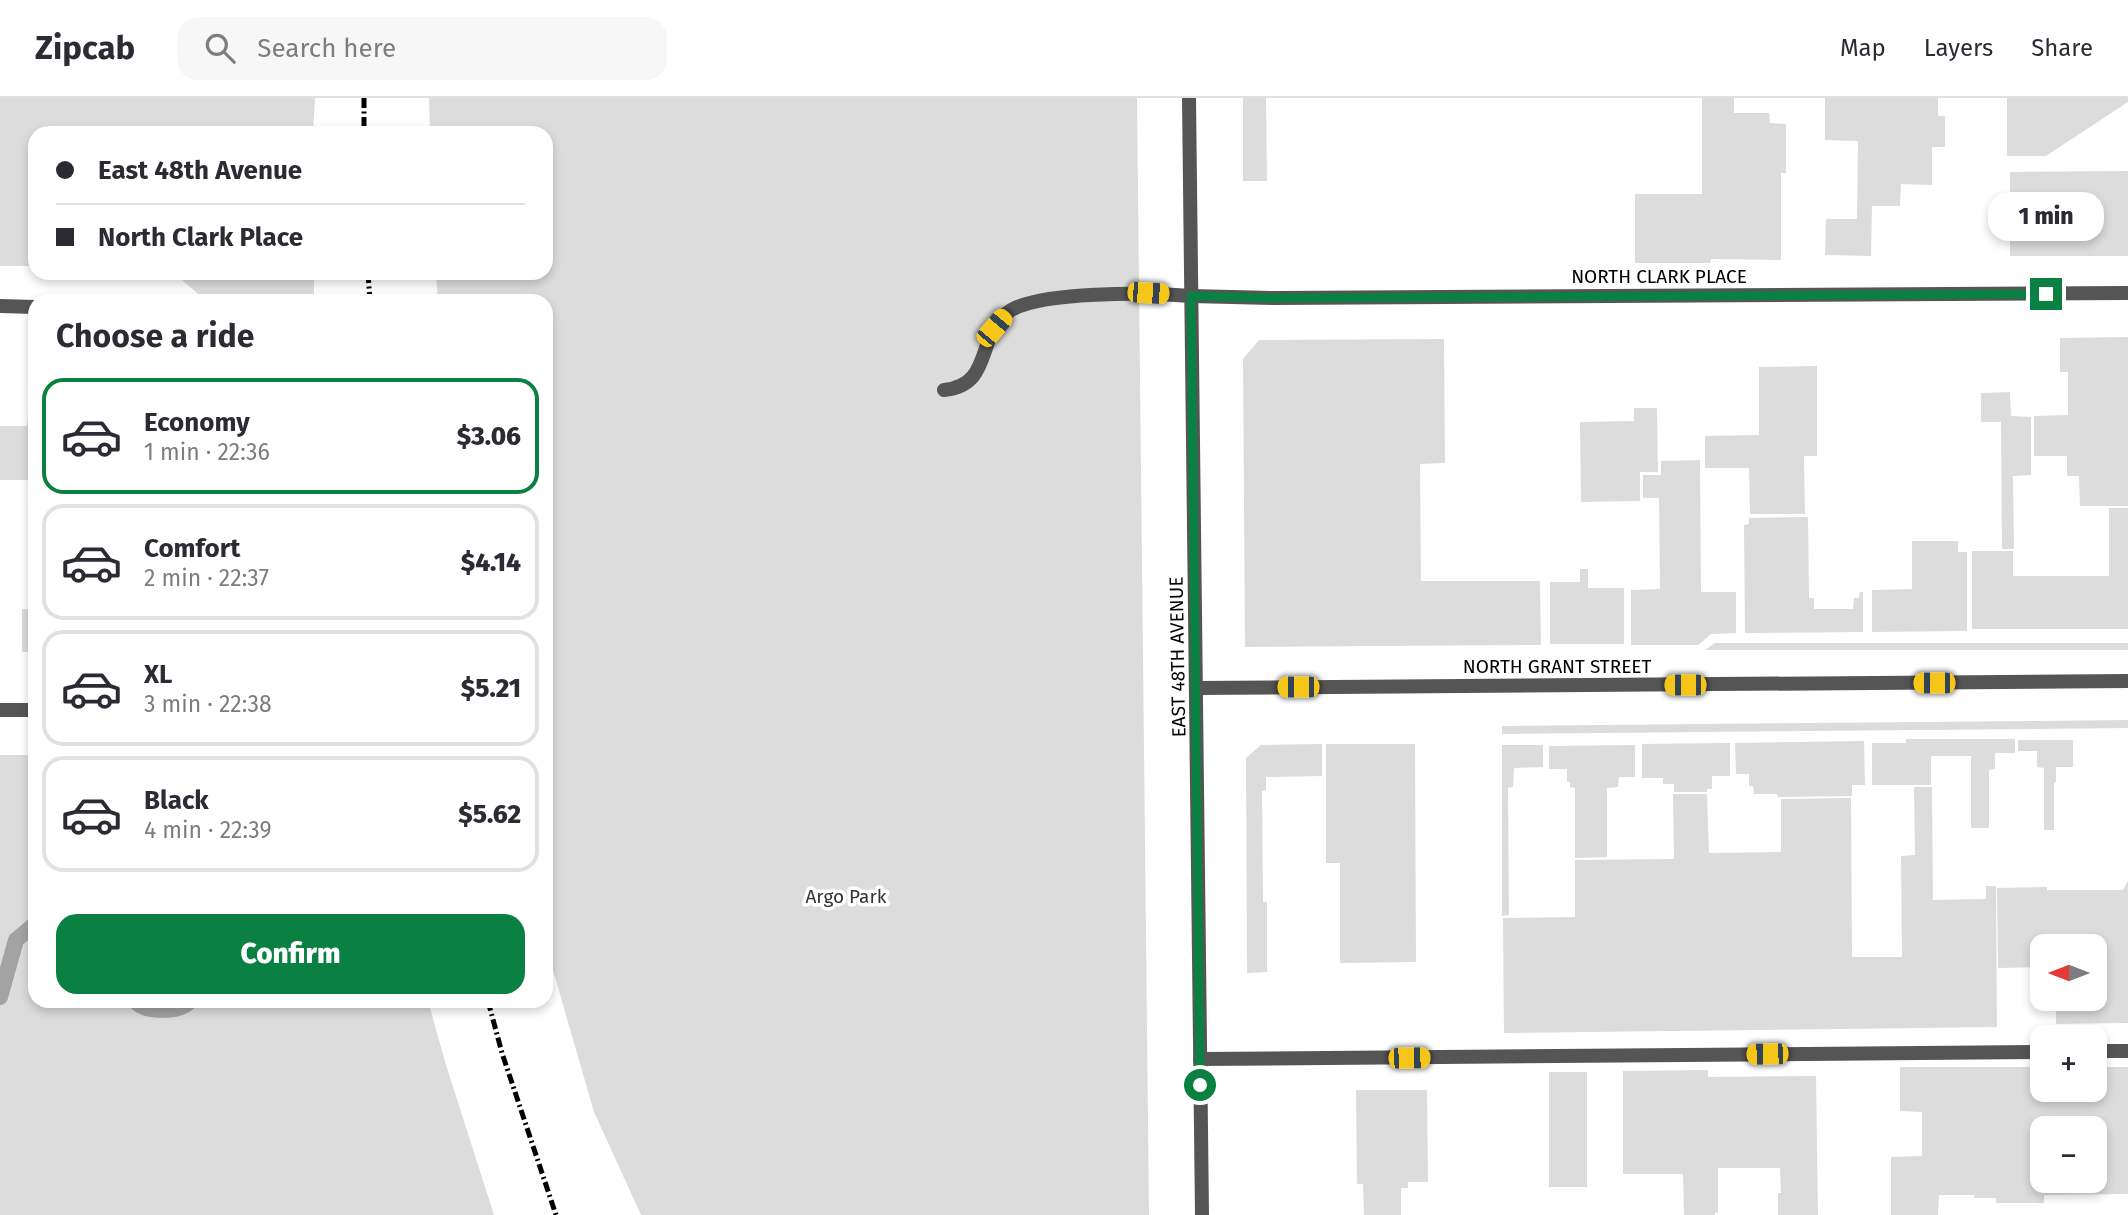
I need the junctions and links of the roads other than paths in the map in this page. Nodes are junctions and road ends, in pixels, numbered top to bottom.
1 (1189, 98) edge
2 (2128, 293) edge
3 (1191, 296) junction
4 (0, 306) edge
5 (28, 307) edge
6 (944, 390) dead end
7 (2128, 681) edge
8 (1196, 688) junction
9 (0, 710) edge
10 (28, 710) edge
11 (2107, 1051) edge
12 (2128, 1051) edge
13 (2030, 1052) edge
14 (1200, 1059) junction
15 (1202, 1215) edge

1 - 3 street, EAST 48TH AVENUE
2 - 3 street, NORTH CLARK PLACE
3 - 6 street, NORTH CLARK PLACE
3 - 8 street, EAST 48TH AVENUE
4 - 5 street
7 - 8 street, NORTH GRANT STREET
8 - 14 street, EAST 48TH AVENUE
9 - 10 street
11 - 12 street
13 - 14 street
14 - 15 street, EAST 48TH AVENUE

